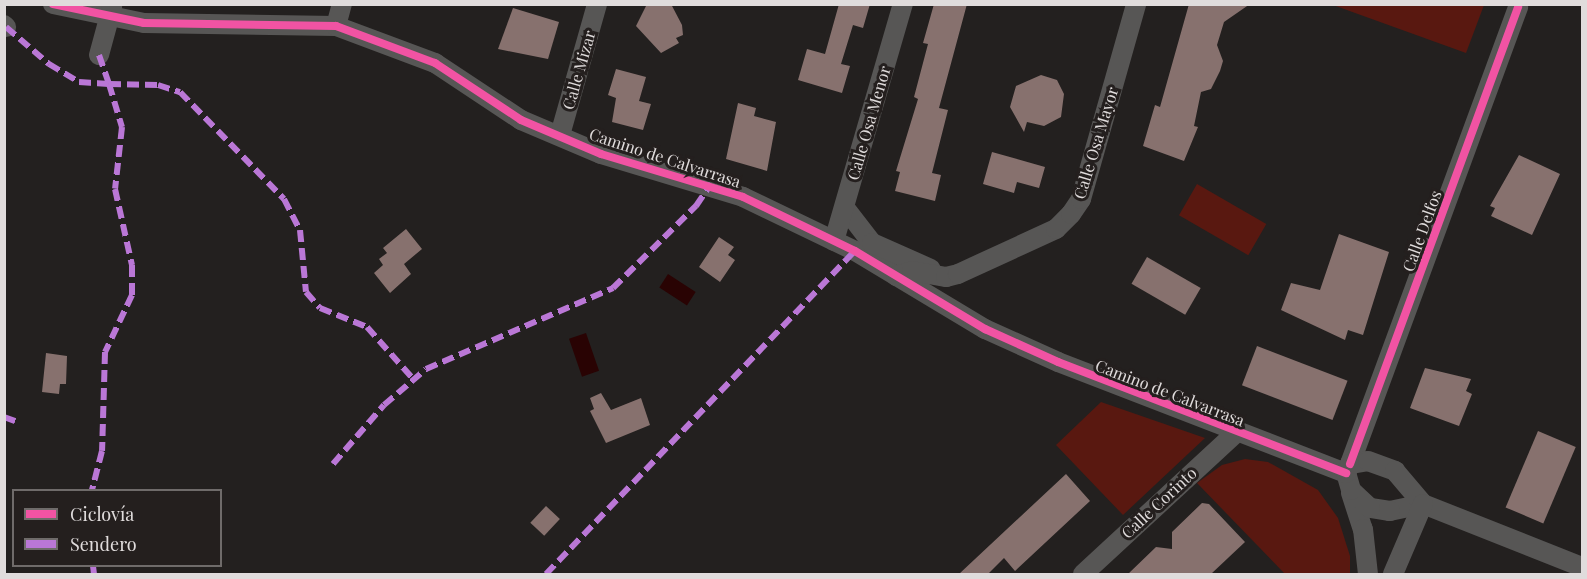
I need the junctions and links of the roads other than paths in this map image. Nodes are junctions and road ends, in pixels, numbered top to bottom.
1 (53, 4) edge
2 (342, 4) edge
3 (597, 4) edge
4 (903, 4) edge
5 (1136, 4) edge
6 (1518, 7) dead end
7 (111, 11) edge
8 (336, 26) junction
9 (99, 55) dead end
10 (560, 135) junction
11 (845, 208) junction
12 (834, 241) junction
13 (869, 250) junction
14 (907, 258) junction
15 (890, 273) junction
16 (946, 277) junction
17 (1236, 433) junction
18 (1349, 476) junction
19 (1409, 486) junction
20 (1423, 504) junction
21 (1403, 508) junction
22 (1582, 567) edge
23 (1083, 574) edge
24 (1368, 574) edge
25 (1393, 574) edge

1 - 7 street, Camino de Calvarrasa
2 - 8 street
3 - 10 street, Calle Mizar
4 - 11 street, Calle Osa Menor
5 - 16 street, Calle Osa Mayor
6 - 18 street, Calle Delfos
7 - 8 street, Camino de Calvarrasa
7 - 9 street
8 - 10 street, Camino de Calvarrasa
10 - 12 street, Camino de Calvarrasa
11 - 12 street, Calle Osa Menor
11 - 13 street
12 - 13 street, Camino de Calvarrasa
13 - 14 street
13 - 15 street, Camino de Calvarrasa
14 - 15 street
14 - 16 street
15 - 16 street
15 - 17 street, Camino de Calvarrasa
17 - 18 street, Camino de Calvarrasa
17 - 23 street, Calle Corinto
18 - 19 street
18 - 21 street
18 - 24 street
19 - 20 street
19 - 21 street
20 - 21 street
20 - 22 street
20 - 25 street

